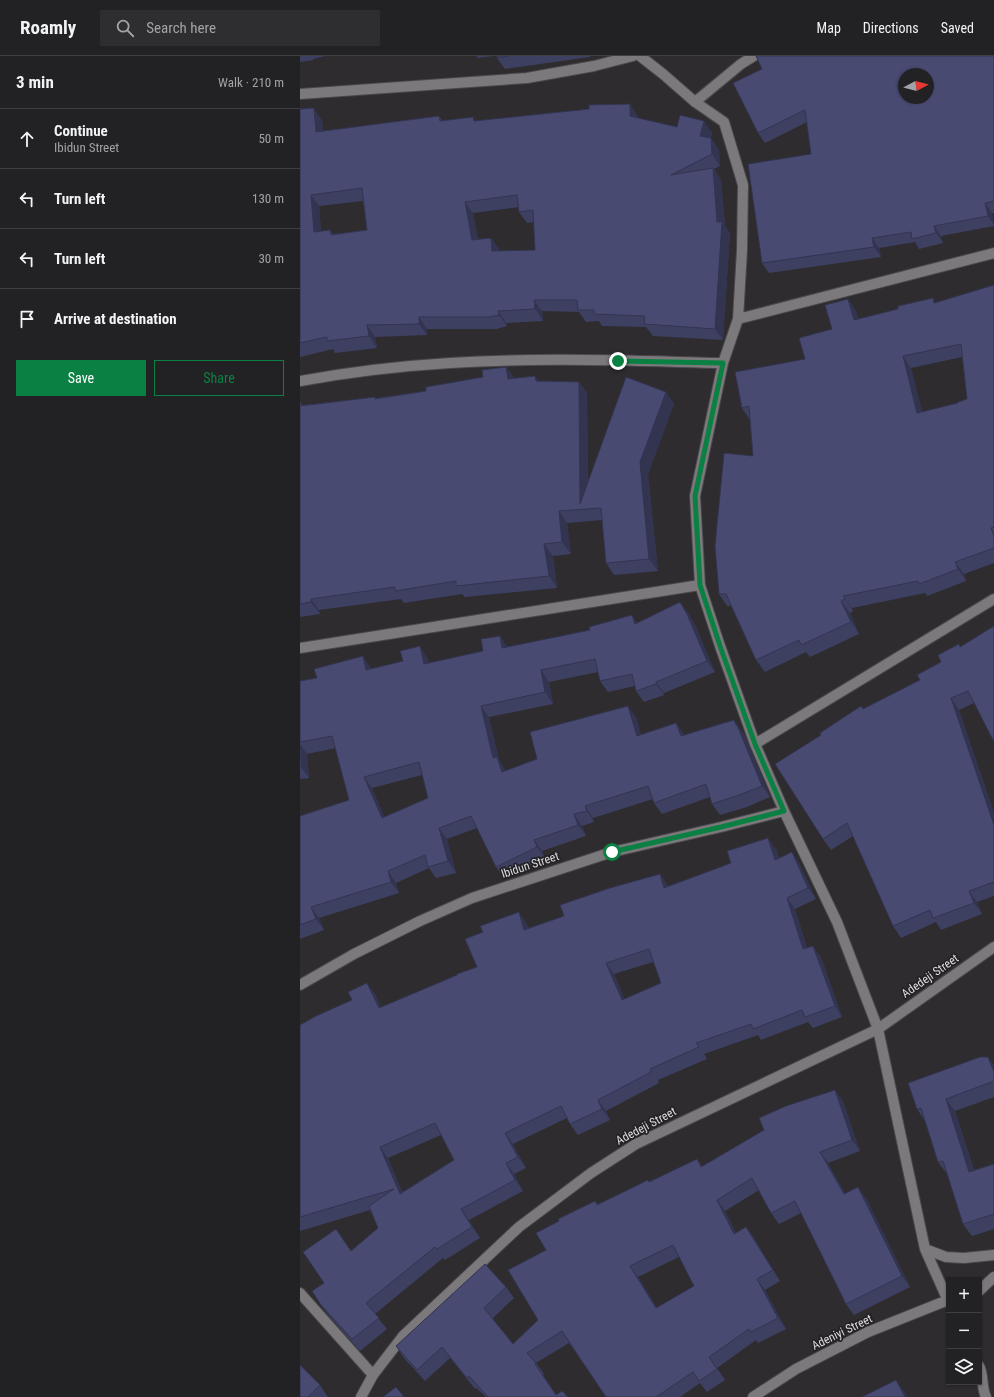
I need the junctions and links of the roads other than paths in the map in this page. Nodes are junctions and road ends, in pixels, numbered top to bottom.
1 (633, 56) edge
2 (640, 56) edge
3 (754, 56) edge
4 (300, 94) edge
5 (695, 102) junction
6 (994, 253) edge
7 (738, 319) junction
8 (723, 363) junction
9 (300, 381) edge
10 (700, 585) junction
11 (994, 599) edge
12 (300, 648) edge
13 (755, 744) junction
14 (784, 811) junction
15 (994, 946) edge
16 (300, 985) edge
17 (878, 1030) junction
18 (925, 1249) junction
19 (994, 1255) edge
20 (994, 1277) edge
21 (982, 1288) edge
22 (300, 1293) edge
23 (946, 1297) edge
24 (946, 1303) edge
25 (982, 1371) edge
26 (373, 1375) junction
27 (361, 1397) edge
28 (753, 1397) edge
29 (986, 1397) edge

1 - 4 street
2 - 5 street
3 - 5 street
5 - 7 street
6 - 7 street
7 - 8 street
8 - 9 street
8 - 10 street
10 - 12 street
10 - 13 street
11 - 13 street
13 - 14 street
14 - 16 street, Ibidun Street
14 - 17 street
15 - 17 street, Adedeji Street
17 - 18 street
17 - 26 street, Adedeji Street
18 - 19 street
18 - 23 street
20 - 21 street
22 - 26 street
24 - 28 street, Adeniyi Street
25 - 29 street
26 - 27 street, Adedeji Street

